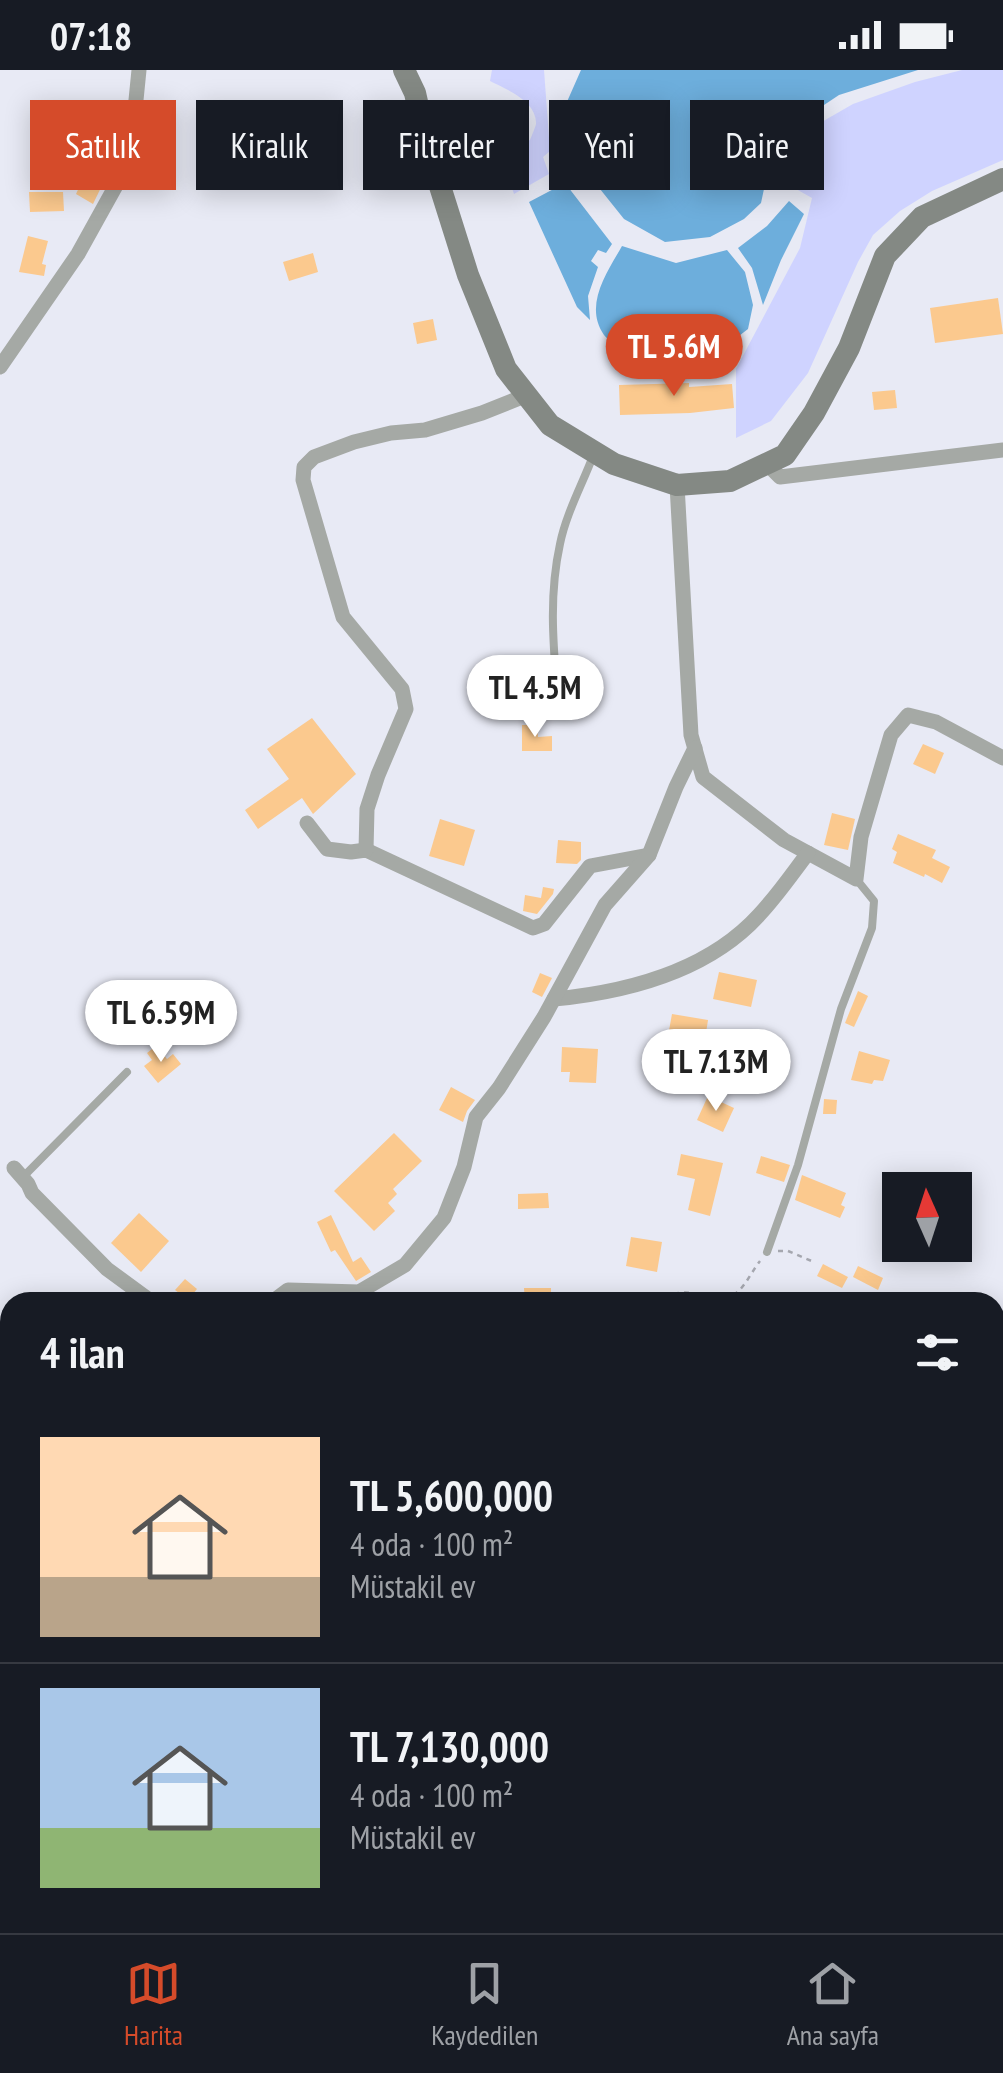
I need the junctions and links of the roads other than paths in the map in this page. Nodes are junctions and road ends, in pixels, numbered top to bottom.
1 (139, 70) edge
2 (404, 70) edge
3 (1003, 179) edge
4 (0, 367) edge
5 (527, 395) junction
6 (1003, 450) edge
7 (594, 452) junction
8 (766, 463) junction
9 (676, 485) junction
10 (557, 692) dead end
11 (695, 748) junction
12 (1003, 758) edge
13 (307, 823) dead end
14 (366, 850) junction
15 (808, 854) junction
16 (650, 856) junction
17 (856, 880) junction
18 (554, 999) junction
19 (127, 1072) dead end
20 (18, 1173) joint
21 (766, 1252) road end
22 (138, 1292) edge
23 (285, 1292) edge
24 (359, 1292) edge
25 (359, 1292) edge

1 - 4 street
2 - 5 street
3 - 8 street
5 - 7 street
5 - 14 street
6 - 8 street
7 - 9 street
7 - 10 lane
8 - 9 street
9 - 11 street
11 - 15 street
11 - 16 street
12 - 17 street
13 - 14 street
14 - 16 street
15 - 17 street
15 - 18 street
16 - 18 street
17 - 21 lane
18 - 25 street
19 - 20 lane
20 - 22 street
23 - 24 street

